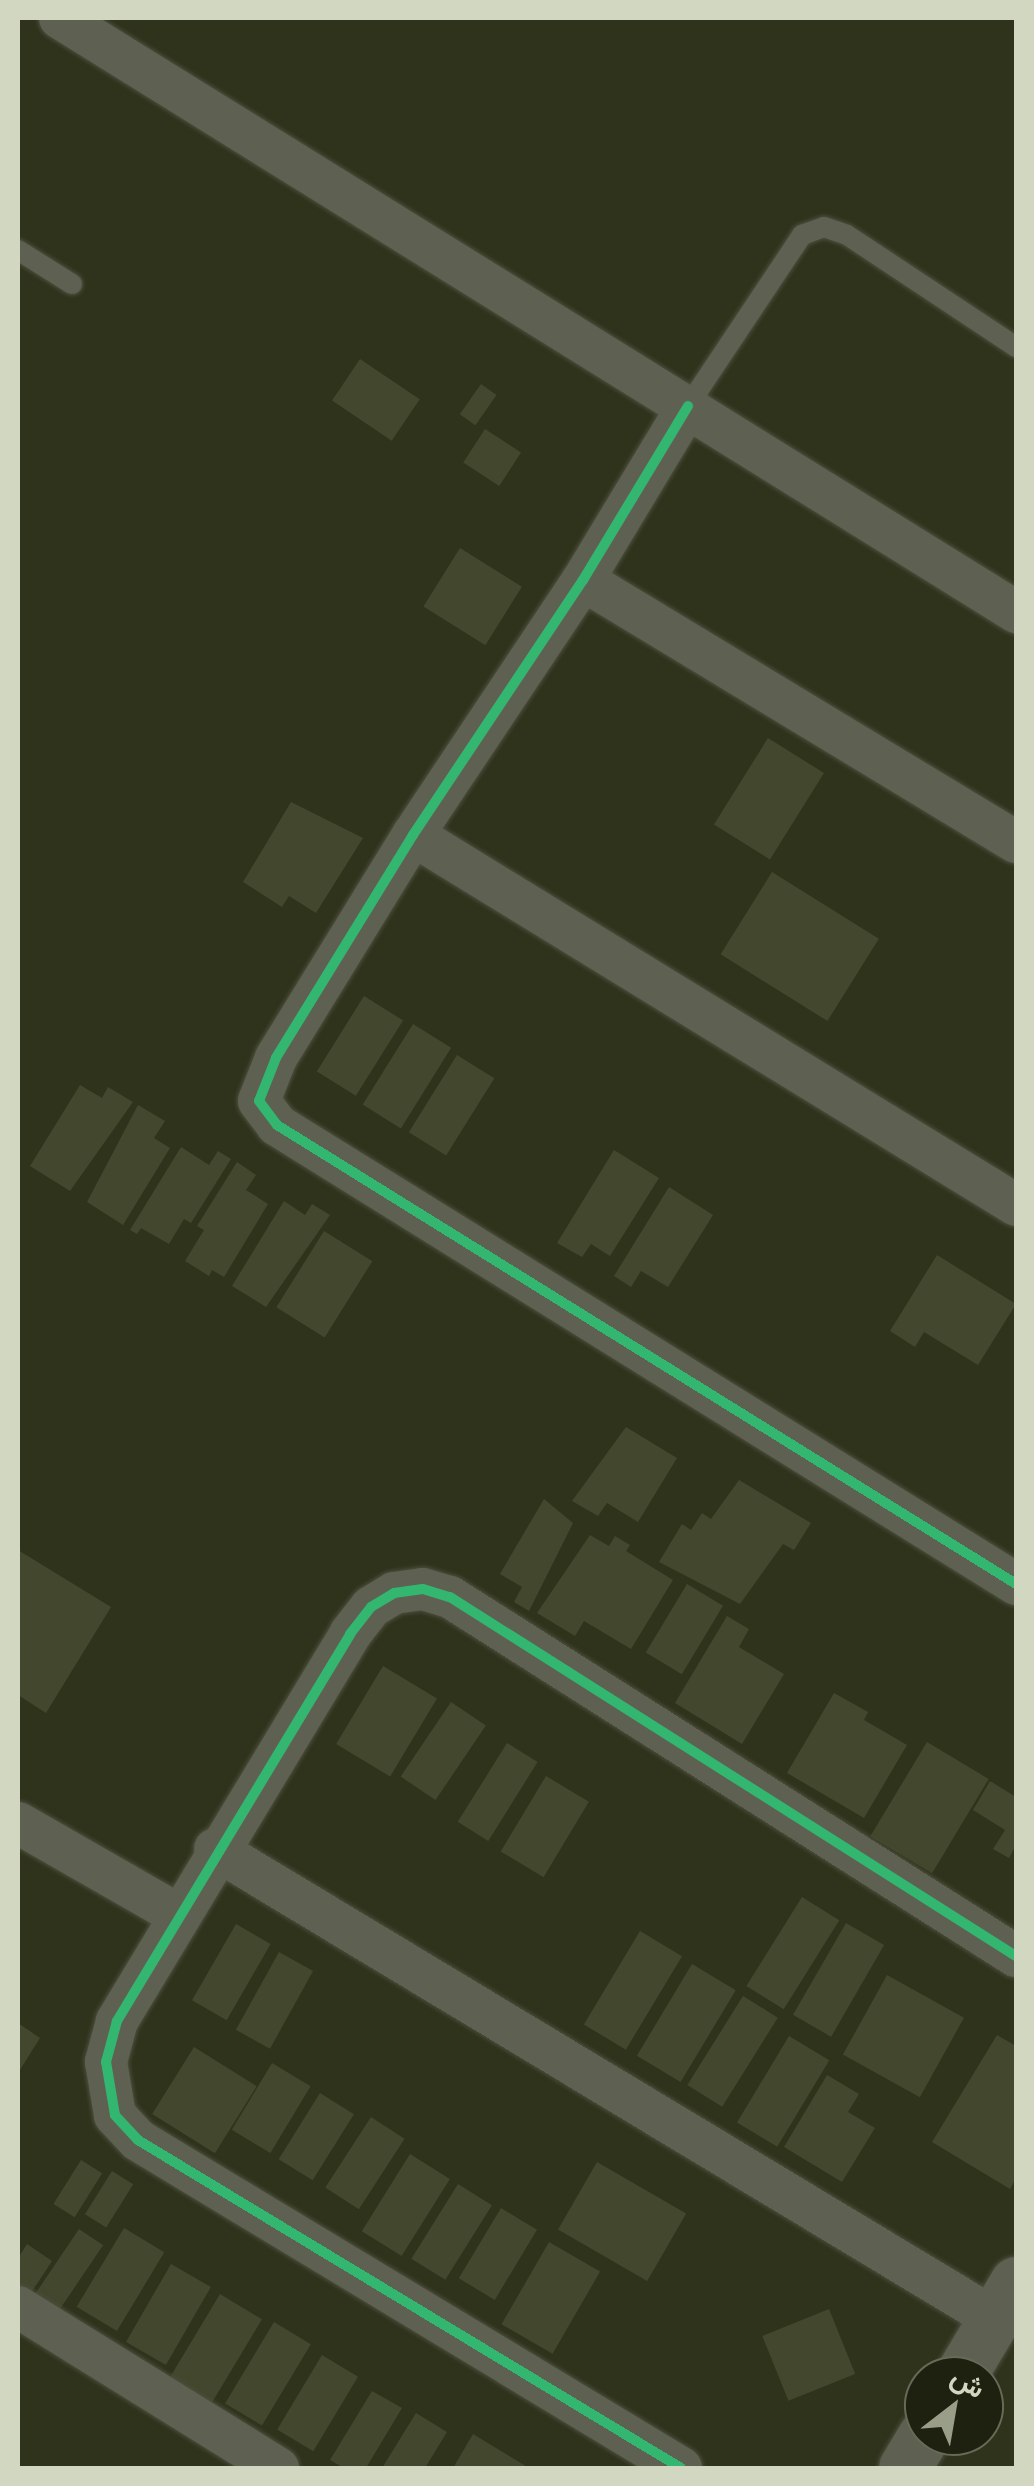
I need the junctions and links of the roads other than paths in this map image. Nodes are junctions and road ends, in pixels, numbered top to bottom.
1 (60, 18) edge
2 (18, 250) edge
3 (72, 284) dead end
4 (1016, 347) edge
5 (688, 406) junction
6 (583, 580) junction
7 (1016, 612) edge
8 (413, 836) junction
9 (1016, 842) edge
10 (1016, 1205) edge
11 (1016, 1584) edge
12 (18, 1823) edge
13 (215, 1848) junction
14 (176, 1914) junction
15 (1016, 1956) edge
16 (1006, 2302) edge
17 (18, 2308) edge
18 (972, 2356) edge
19 (278, 2468) edge
20 (680, 2468) edge

1 - 5 street
2 - 3 lane
4 - 5 lane
5 - 6 street
5 - 7 street
6 - 8 street
6 - 9 street
8 - 10 street
8 - 11 street
12 - 14 street
13 - 14 street
13 - 15 street
13 - 16 street
14 - 20 street
16 - 18 street
17 - 19 street

